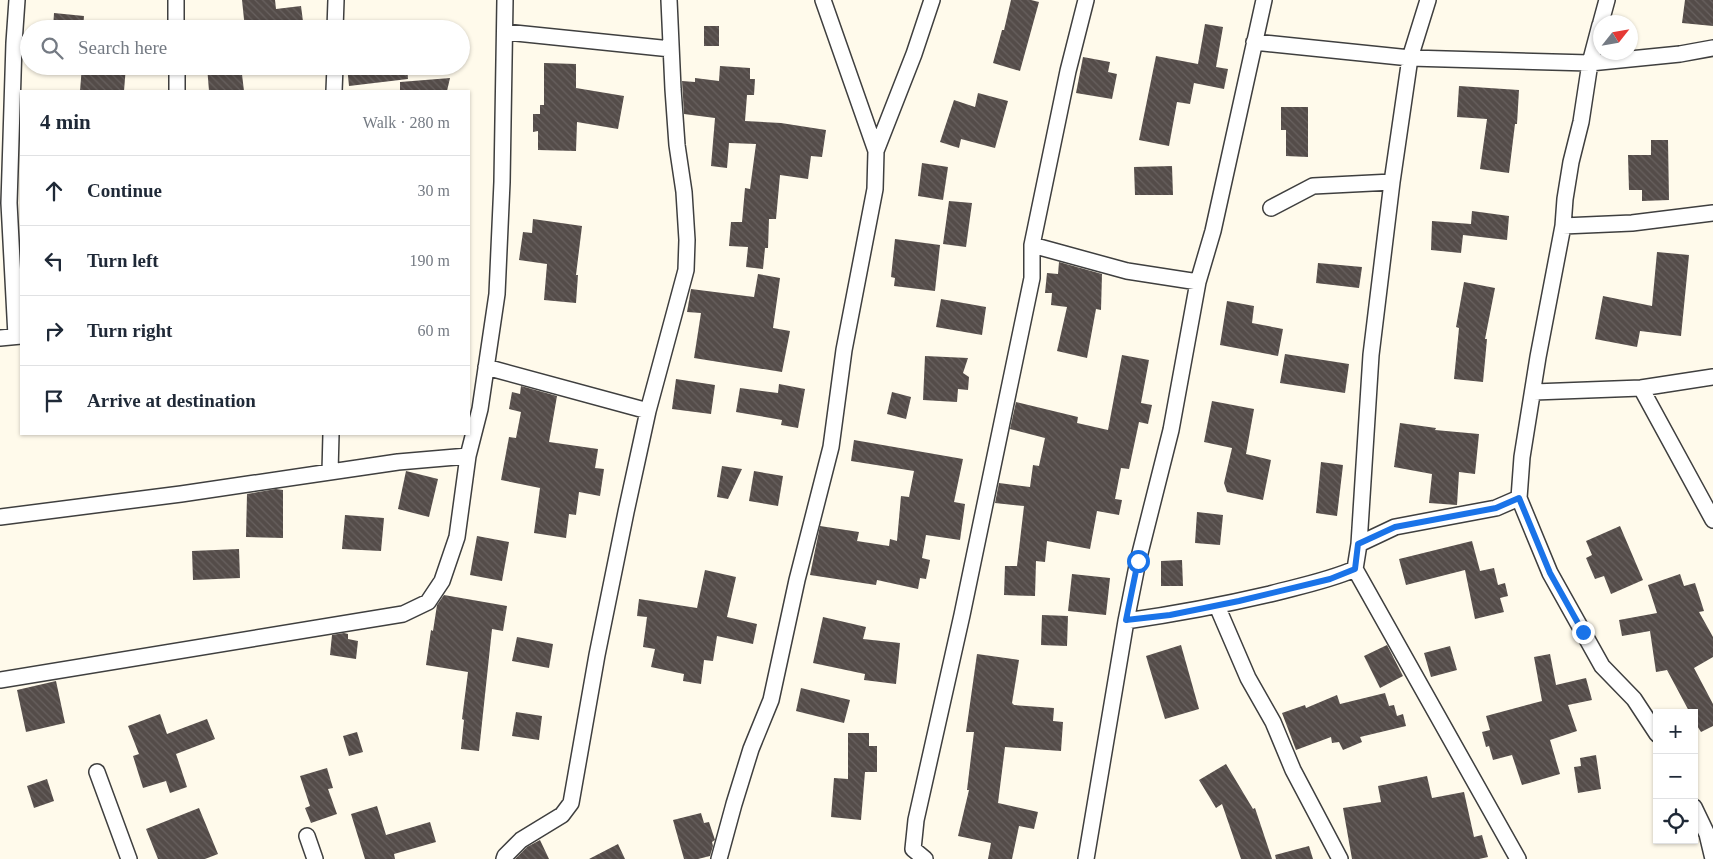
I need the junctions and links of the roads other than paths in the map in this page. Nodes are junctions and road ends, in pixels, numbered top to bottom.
1 (17, 0) edge
2 (176, 0) edge
3 (336, 0) edge
4 (505, 0) edge
5 (669, 0) edge
6 (822, 0) edge
7 (932, 0) edge
8 (1086, 0) edge
9 (1264, 0) edge
10 (1428, 0) edge
11 (1607, 0) edge
12 (1603, 15) edge
13 (176, 20) edge
14 (335, 20) edge
15 (505, 32) junction
16 (1254, 42) junction
17 (1713, 48) edge
18 (671, 49) junction
19 (1593, 52) edge
20 (1410, 58) junction
21 (1590, 63) junction
22 (177, 75) edge
23 (335, 75) edge
24 (177, 90) edge
25 (334, 90) edge
26 (876, 152) junction
27 (1392, 182) junction
28 (1271, 208) dead end
29 (1713, 213) edge
30 (1563, 226) junction
31 (1032, 245) junction
32 (1198, 282) junction
33 (18, 336) edge
34 (0, 338) edge
35 (486, 366) junction
36 (1713, 377) edge
37 (1641, 388) junction
38 (1534, 392) junction
39 (648, 412) junction
40 (330, 435) edge
41 (468, 456) junction
42 (330, 472) junction
43 (1519, 498) junction
44 (0, 517) edge
45 (1713, 520) edge
46 (1358, 544) junction
47 (1355, 569) junction
48 (1217, 606) junction
49 (1126, 620) junction
50 (0, 680) edge
51 (1653, 728) edge
52 (97, 772) dead end
53 (1698, 815) edge
54 (307, 836) dead end
55 (129, 859) edge
56 (315, 859) edge
57 (504, 859) edge
58 (719, 859) edge
59 (925, 859) edge
60 (1086, 859) edge
61 (1340, 859) edge
62 (1518, 859) edge
63 (1713, 859) edge

1 - 33 street
2 - 13 street
3 - 14 street
4 - 15 street
5 - 18 street
6 - 26 street
7 - 26 street
8 - 31 street
9 - 16 street
10 - 20 street
11 - 12 street
15 - 18 street
15 - 35 street
16 - 20 street
16 - 32 street
17 - 21 street
18 - 39 street
19 - 21 street
20 - 21 street
20 - 27 street
21 - 30 street
22 - 24 street
23 - 25 street
26 - 58 street
27 - 28 street
27 - 46 street
29 - 30 street
30 - 38 street
31 - 32 street
31 - 59 street
32 - 49 street
33 - 34 street
35 - 39 street
35 - 41 street
36 - 37 street
37 - 38 street
37 - 45 street
38 - 43 street
39 - 57 street
40 - 42 street
41 - 42 street
41 - 50 street
42 - 44 street
43 - 46 street
43 - 51 street
46 - 47 street
47 - 48 street
47 - 62 street
48 - 49 street
48 - 61 street
49 - 60 street
52 - 55 street
53 - 63 street
54 - 56 street

